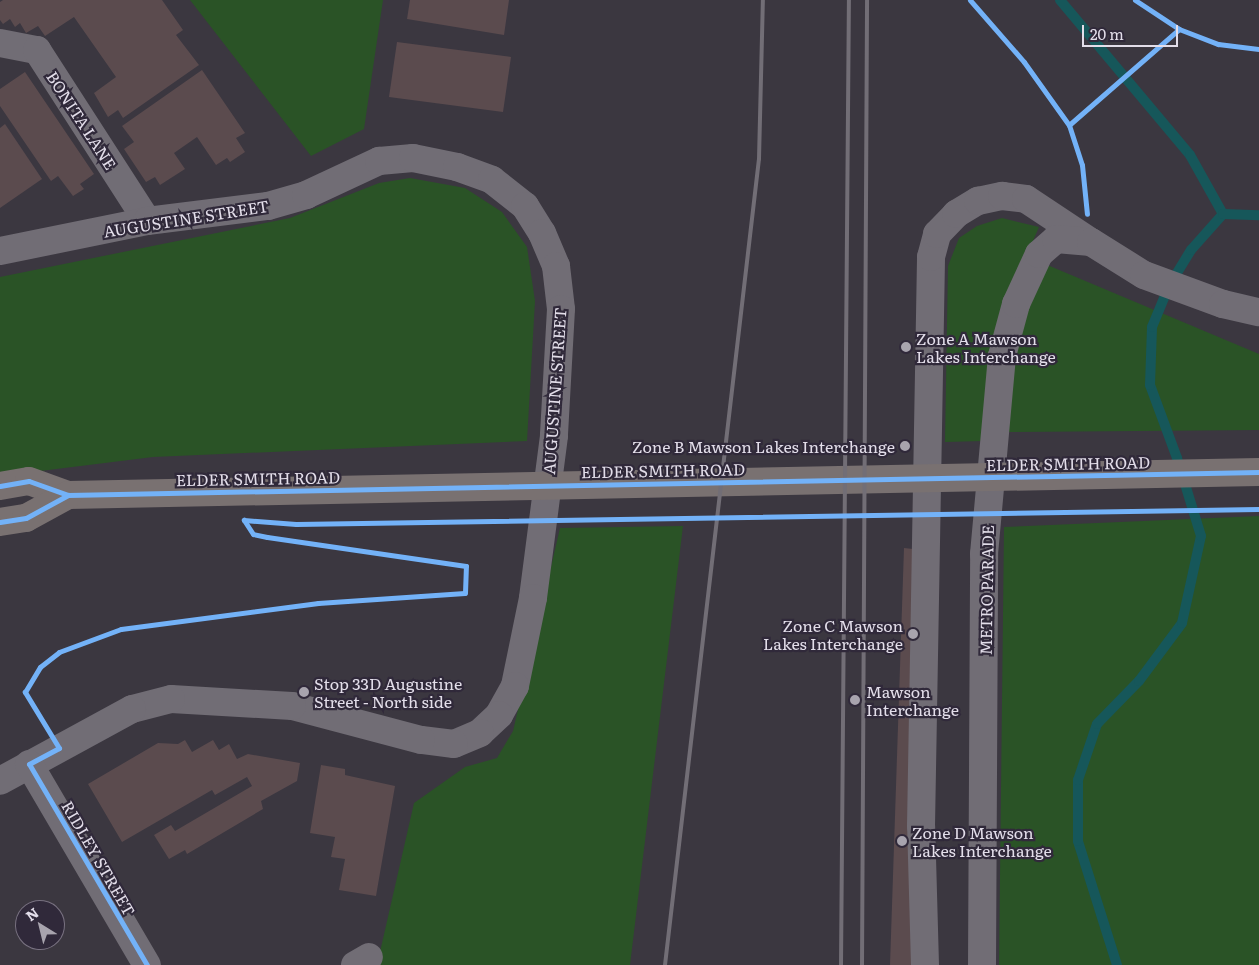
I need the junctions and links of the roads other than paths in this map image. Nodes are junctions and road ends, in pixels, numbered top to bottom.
1 (0, 43) edge
2 (147, 221) junction
3 (1091, 242) junction
4 (0, 250) edge
5 (1259, 312) edge
6 (1259, 472) edge
7 (0, 486) edge
8 (68, 495) junction
9 (0, 522) edge
10 (29, 764) junction
11 (0, 781) edge
12 (147, 965) edge
13 (925, 965) edge
14 (982, 965) edge

1 - 2 street, BONITA LANE
2 - 4 street, AUGUSTINE STREET
2 - 10 street, AUGUSTINE STREET
3 - 5 street, METRO PARADE
3 - 13 street
3 - 14 street, METRO PARADE
6 - 8 main road, ELDER SMITH ROAD
7 - 8 main road, ELDER SMITH ROAD
8 - 9 main road, ELDER SMITH ROAD
10 - 11 street, AUGUSTINE STREET
10 - 12 street, RIDLEY STREET

